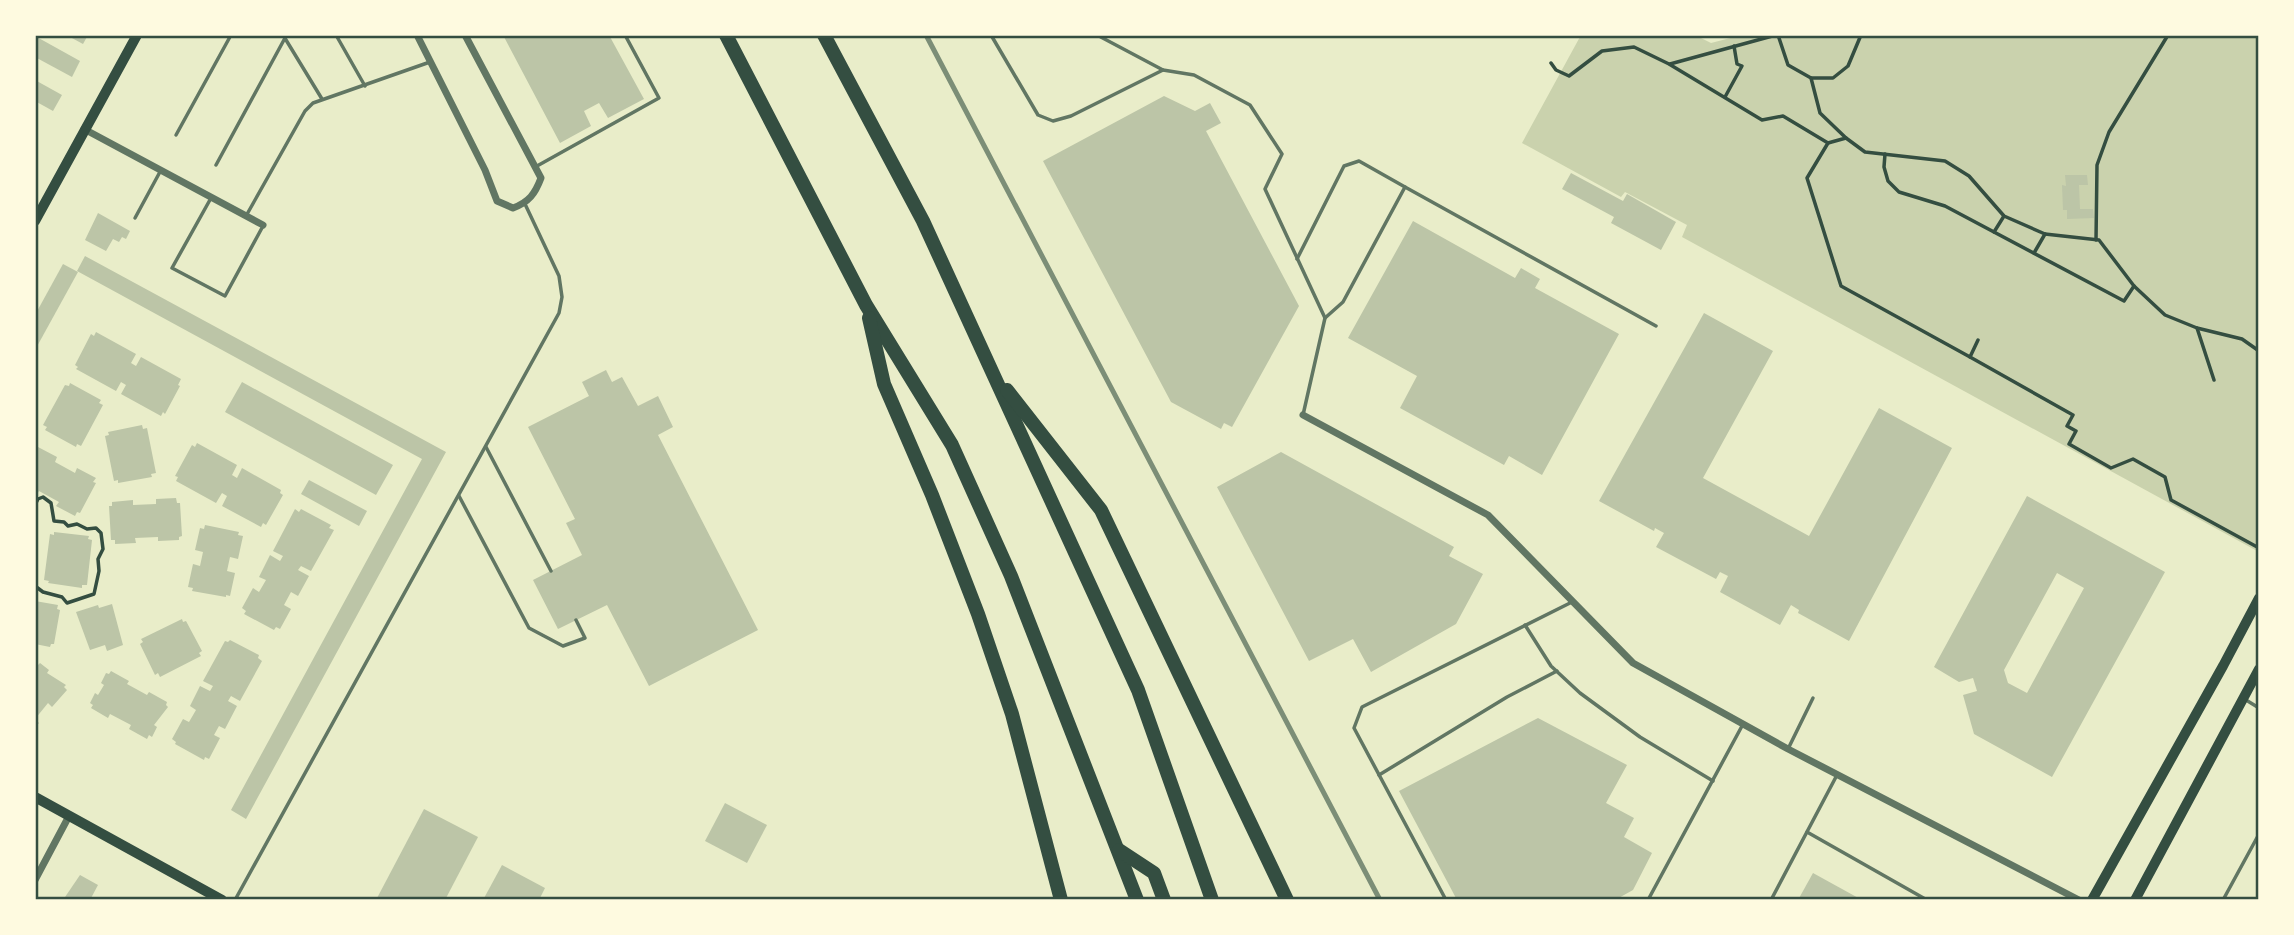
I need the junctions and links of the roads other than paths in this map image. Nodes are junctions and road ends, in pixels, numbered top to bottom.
1 (136, 35) edge
2 (231, 35) edge
3 (336, 35) edge
4 (416, 35) edge
5 (465, 35) edge
6 (625, 35) edge
7 (726, 35) edge
8 (824, 35) edge
9 (991, 35) edge
10 (1097, 35) edge
11 (284, 36) edge
12 (430, 62) junction
13 (1164, 69) junction
14 (365, 86) junction
15 (323, 100) junction
16 (85, 129) junction
17 (176, 135) dead end
18 (216, 165) dead end
19 (535, 167) junction
20 (160, 170) junction
21 (1405, 187) junction
22 (211, 198) junction
23 (525, 204) junction
24 (246, 216) junction
25 (135, 218) dead end
26 (35, 220) edge
27 (263, 225) joint
28 (1297, 260) junction
29 (866, 305) junction
30 (1325, 318) junction
31 (1656, 326) dead end
32 (992, 369) junction
33 (1303, 415) joint
34 (486, 447) junction
35 (459, 496) junction
36 (551, 571) dead end
37 (2259, 598) edge
38 (1573, 602) junction
39 (576, 620) dead end
40 (1525, 625) junction
41 (2259, 669) edge
42 (1557, 671) junction
43 (1813, 698) dead end
44 (2243, 699) junction
45 (2259, 708) edge
46 (1743, 724) junction
47 (1788, 749) junction
48 (1379, 775) junction
49 (1837, 775) junction
50 (1713, 780) junction
51 (35, 797) edge
52 (69, 816) junction
53 (1807, 832) junction
54 (2259, 834) edge
55 (1119, 850) junction
56 (35, 880) edge
57 (222, 900) edge
58 (235, 900) edge
59 (1060, 900) edge
60 (1137, 900) edge
61 (1164, 900) edge
62 (1212, 900) edge
63 (1287, 900) edge
64 (1446, 900) edge
65 (1648, 900) edge
66 (1771, 900) edge
67 (1927, 900) edge
68 (2079, 900) edge
69 (2092, 900) edge
70 (2135, 900) edge
71 (2223, 900) edge

1 - 16 main road
2 - 17 lane
3 - 14 lane
4 - 12 street
5 - 19 street
6 - 19 lane
7 - 29 highway
8 - 32 highway
9 - 13 lane
10 - 13 lane
11 - 15 lane
11 - 18 lane
12 - 14 lane
12 - 23 street
13 - 28 lane
14 - 15 lane
15 - 24 lane
16 - 20 street
16 - 26 main road
19 - 23 street
20 - 22 street
20 - 25 lane
21 - 28 lane
21 - 30 lane
21 - 31 lane
22 - 24 street
22 - 27 lane
23 - 34 lane
24 - 27 street
28 - 30 lane
29 - 55 highway
29 - 59 highway
30 - 33 lane
32 - 62 highway
32 - 63 highway
33 - 38 street
34 - 35 lane
34 - 36 lane
35 - 39 lane
35 - 58 lane
37 - 69 main road
38 - 40 lane
38 - 46 street
40 - 42 lane
40 - 48 lane
41 - 44 main road
42 - 48 lane
42 - 50 lane
43 - 47 lane
44 - 45 lane
44 - 70 main road
46 - 47 street
46 - 50 lane
47 - 49 street
48 - 64 lane
49 - 53 lane
49 - 68 street
50 - 65 lane
51 - 52 main road
52 - 56 street
52 - 57 main road
53 - 66 lane
53 - 67 lane
54 - 71 lane
55 - 60 highway
55 - 61 highway

